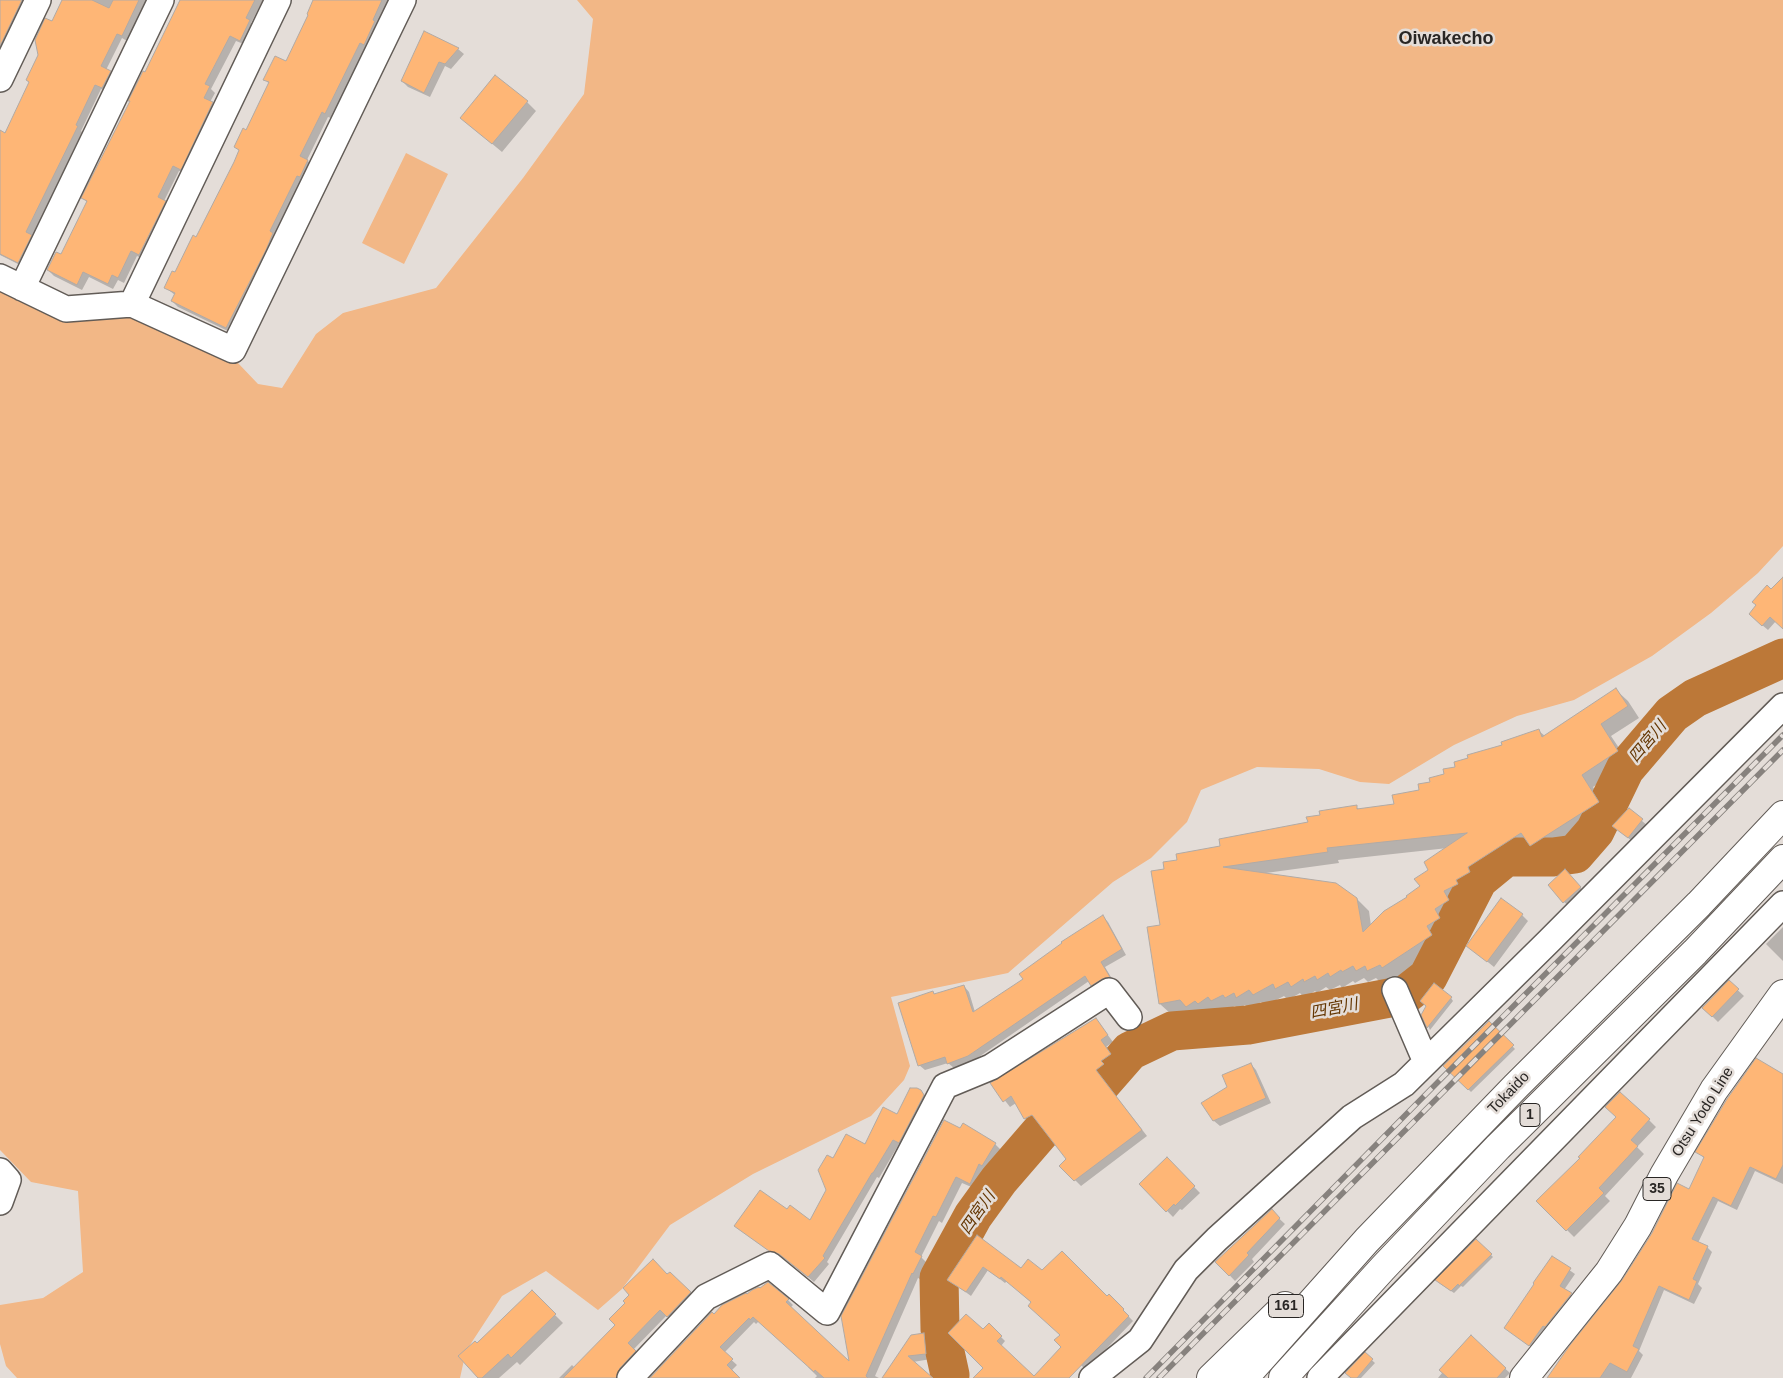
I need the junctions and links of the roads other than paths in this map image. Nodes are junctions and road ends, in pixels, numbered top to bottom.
1 (38, 0) edge
2 (161, 0) edge
3 (278, 0) edge
4 (403, 0) edge
5 (0, 79) edge
6 (0, 277) edge
7 (22, 288) junction
8 (132, 304) junction
9 (1783, 706) edge
10 (1783, 815) edge
11 (1783, 859) edge
12 (1783, 904) edge
13 (1783, 994) edge
14 (1398, 998) dead end
15 (1129, 1017) dead end
16 (1426, 1062) junction
17 (0, 1171) edge
18 (0, 1202) edge
19 (1367, 1240) junction
20 (630, 1378) edge
21 (1092, 1378) edge
22 (1211, 1378) edge
23 (1244, 1378) edge
24 (1283, 1378) edge
25 (1320, 1378) edge
26 (1524, 1378) edge

1 - 5 street
2 - 7 street
3 - 8 street
4 - 8 street
6 - 7 street
7 - 8 street
9 - 16 street
10 - 19 main road, Tokaido / 1
11 - 24 main road, Tokaido / 1
12 - 25 street
13 - 26 main road, Otsu Yodo Line / 35
14 - 16 street
15 - 20 street
16 - 21 street
17 - 18 street
19 - 22 main road, 161
19 - 23 main road, Tokaido / 1

